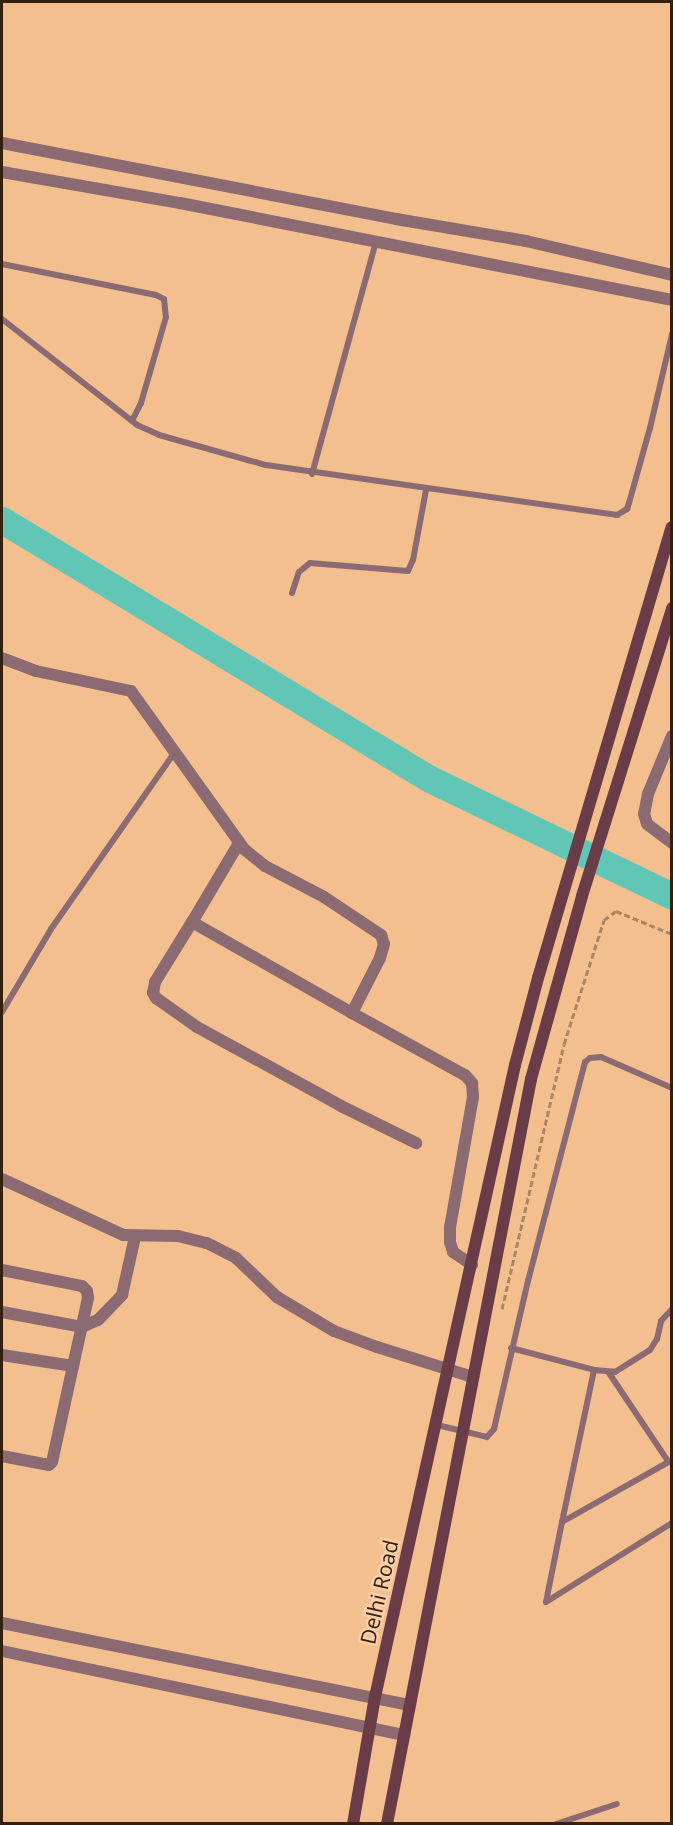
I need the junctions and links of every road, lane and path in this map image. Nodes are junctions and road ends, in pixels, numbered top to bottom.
1 (2, 143) edge
2 (2, 172) edge
3 (376, 242) junction
4 (2, 264) edge
5 (672, 275) edge
6 (672, 300) edge
7 (2, 319) edge
8 (672, 334) edge
9 (132, 421) junction
10 (312, 474) junction
11 (426, 490) junction
12 (672, 527) edge
13 (292, 593) dead end
14 (672, 608) edge
15 (2, 658) edge
16 (672, 736) edge
17 (176, 751) junction
18 (239, 843) junction
19 (672, 843) edge
20 (192, 922) junction
21 (672, 934) edge
22 (2, 1012) edge
23 (352, 1013) junction
24 (672, 1088) edge
25 (416, 1143) dead end
26 (2, 1179) edge
27 (135, 1237) junction
28 (472, 1265) junction
29 (2, 1270) edge
30 (672, 1309) edge
31 (2, 1312) edge
32 (499, 1319) dead end
33 (82, 1327) junction
34 (511, 1348) junction
35 (2, 1355) edge
36 (73, 1366) junction
37 (450, 1370) junction
38 (594, 1370) junction
39 (609, 1373) junction
40 (473, 1377) junction
41 (437, 1425) junction
42 (463, 1431) junction
43 (2, 1456) edge
44 (670, 1460) edge
45 (561, 1522) junction
46 (672, 1523) edge
47 (2, 1623) edge
48 (2, 1651) edge
49 (375, 1697) junction
50 (410, 1705) junction
51 (370, 1729) junction
52 (404, 1735) junction
53 (617, 1804) dead end
54 (353, 1824) edge
55 (387, 1824) edge
56 (556, 1824) edge

1 - 5 street
2 - 3 street
3 - 6 street
3 - 10 lane
4 - 9 lane
7 - 9 lane
8 - 11 lane
9 - 10 lane
10 - 11 lane
11 - 13 lane
12 - 28 main road, Delhi Road
14 - 40 main road
15 - 17 street
16 - 19 street
17 - 18 street
17 - 22 lane
18 - 20 street
18 - 23 street
20 - 23 street
20 - 25 street
21 - 32 path
23 - 28 street
24 - 34 lane
26 - 27 street
27 - 33 street
27 - 37 street
28 - 37 main road, Delhi Road
29 - 33 street
30 - 39 lane
31 - 33 street
33 - 36 street
34 - 38 lane
34 - 42 lane
35 - 36 street
36 - 43 street
37 - 40 street
37 - 41 main road, Delhi Road
38 - 39 lane
38 - 45 lane
39 - 44 lane
40 - 42 main road
41 - 42 lane
41 - 49 main road, Delhi Road
42 - 50 main road
44 - 45 lane
45 - 46 lane
47 - 49 street
48 - 51 street
49 - 50 street
49 - 51 main road, Delhi Road
50 - 52 main road
51 - 52 street
51 - 54 main road, Delhi Road
52 - 55 main road
53 - 56 lane

